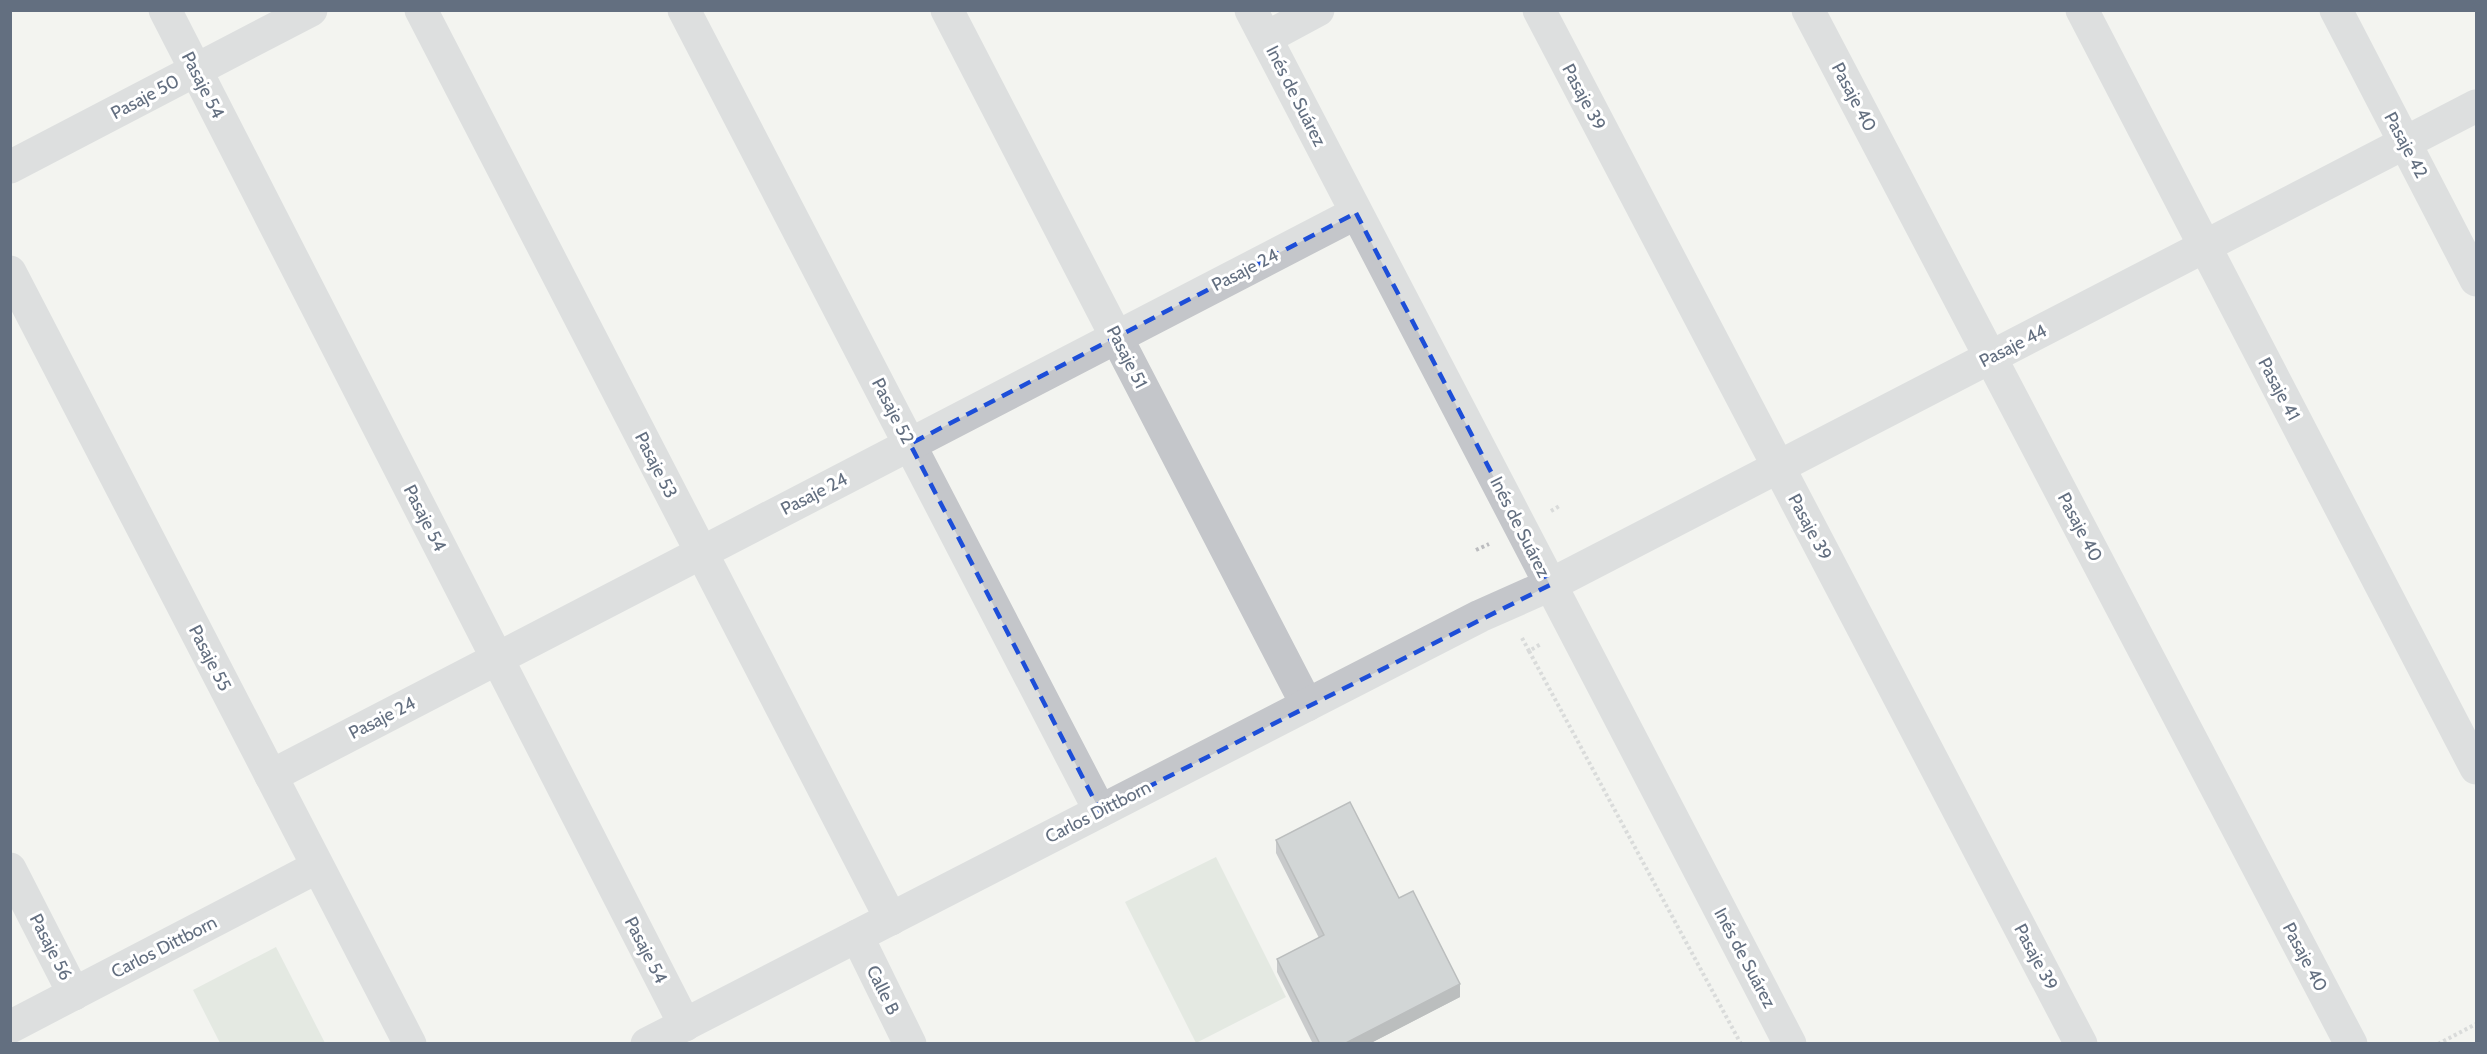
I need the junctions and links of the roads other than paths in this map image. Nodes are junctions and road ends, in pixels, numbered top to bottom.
1 (165, 10) edge
2 (311, 10) edge
3 (421, 10) edge
4 (684, 10) edge
5 (947, 10) edge
6 (1318, 10) edge
7 (1539, 10) edge
8 (1808, 10) edge
9 (2082, 10) edge
10 (2336, 10) edge
11 (1259, 24) edge
12 (196, 71) junction
13 (2476, 106) edge
14 (2405, 143) junction
15 (10, 167) edge
16 (1356, 213) junction
17 (2205, 246) junction
18 (10, 272) edge
19 (2476, 280) edge
20 (1117, 337) junction
21 (1990, 357) junction
22 (910, 444) junction
23 (1778, 467) junction
24 (701, 553) junction
25 (1550, 585) junction
26 (497, 659) junction
27 (1307, 705) junction
28 (2476, 768) edge
29 (271, 776) junction
30 (1100, 811) junction
31 (317, 867) junction
32 (10, 869) edge
33 (891, 919) junction
34 (857, 936) junction
35 (75, 994) junction
36 (685, 1025) junction
37 (10, 1027) edge
38 (410, 1044) edge
39 (647, 1044) edge
40 (910, 1044) edge
41 (1790, 1044) edge
42 (2081, 1044) edge
43 (2351, 1044) edge

1 - 12 street, Pasaje 54
2 - 12 street, Pasaje 50
3 - 24 street, Pasaje 53
4 - 22 street, Pasaje 52
5 - 20 street, Pasaje 51
6 - 11 street
7 - 23 street, Pasaje 39
8 - 21 street, Pasaje 40
9 - 17 street, Pasaje 41
10 - 14 street, Pasaje 42
11 - 16 street, Inés de Suárez
12 - 15 street, Pasaje 50
12 - 26 street, Pasaje 54
13 - 14 street, Pasaje 44
14 - 17 street, Pasaje 44
14 - 19 street, Pasaje 42
16 - 20 street, Pasaje 24
16 - 25 street, Inés de Suárez
17 - 21 street, Pasaje 44
17 - 28 street, Pasaje 41
18 - 29 street, Pasaje 55
20 - 22 street, Pasaje 24
20 - 27 street, Pasaje 51
21 - 23 street, Pasaje 44
21 - 43 street, Pasaje 40
22 - 24 street, Pasaje 24
22 - 30 street, Pasaje 52
23 - 25 street, Pasaje 44
23 - 42 street, Pasaje 39
24 - 26 street, Pasaje 24
24 - 33 street, Pasaje 53
25 - 27 street, Carlos Dittborn
25 - 41 street, Inés de Suárez
26 - 29 street, Pasaje 24
26 - 36 street, Pasaje 54
27 - 30 street, Carlos Dittborn
29 - 31 street, Pasaje 55
30 - 33 street, Carlos Dittborn
31 - 35 street, Carlos Dittborn
31 - 38 street, Pasaje 55
32 - 35 street, Pasaje 56
33 - 34 street, Carlos Dittborn
34 - 36 street, Carlos Dittborn
34 - 40 street, Calle B
35 - 37 street, Carlos Dittborn
36 - 39 street, Carlos Dittborn

